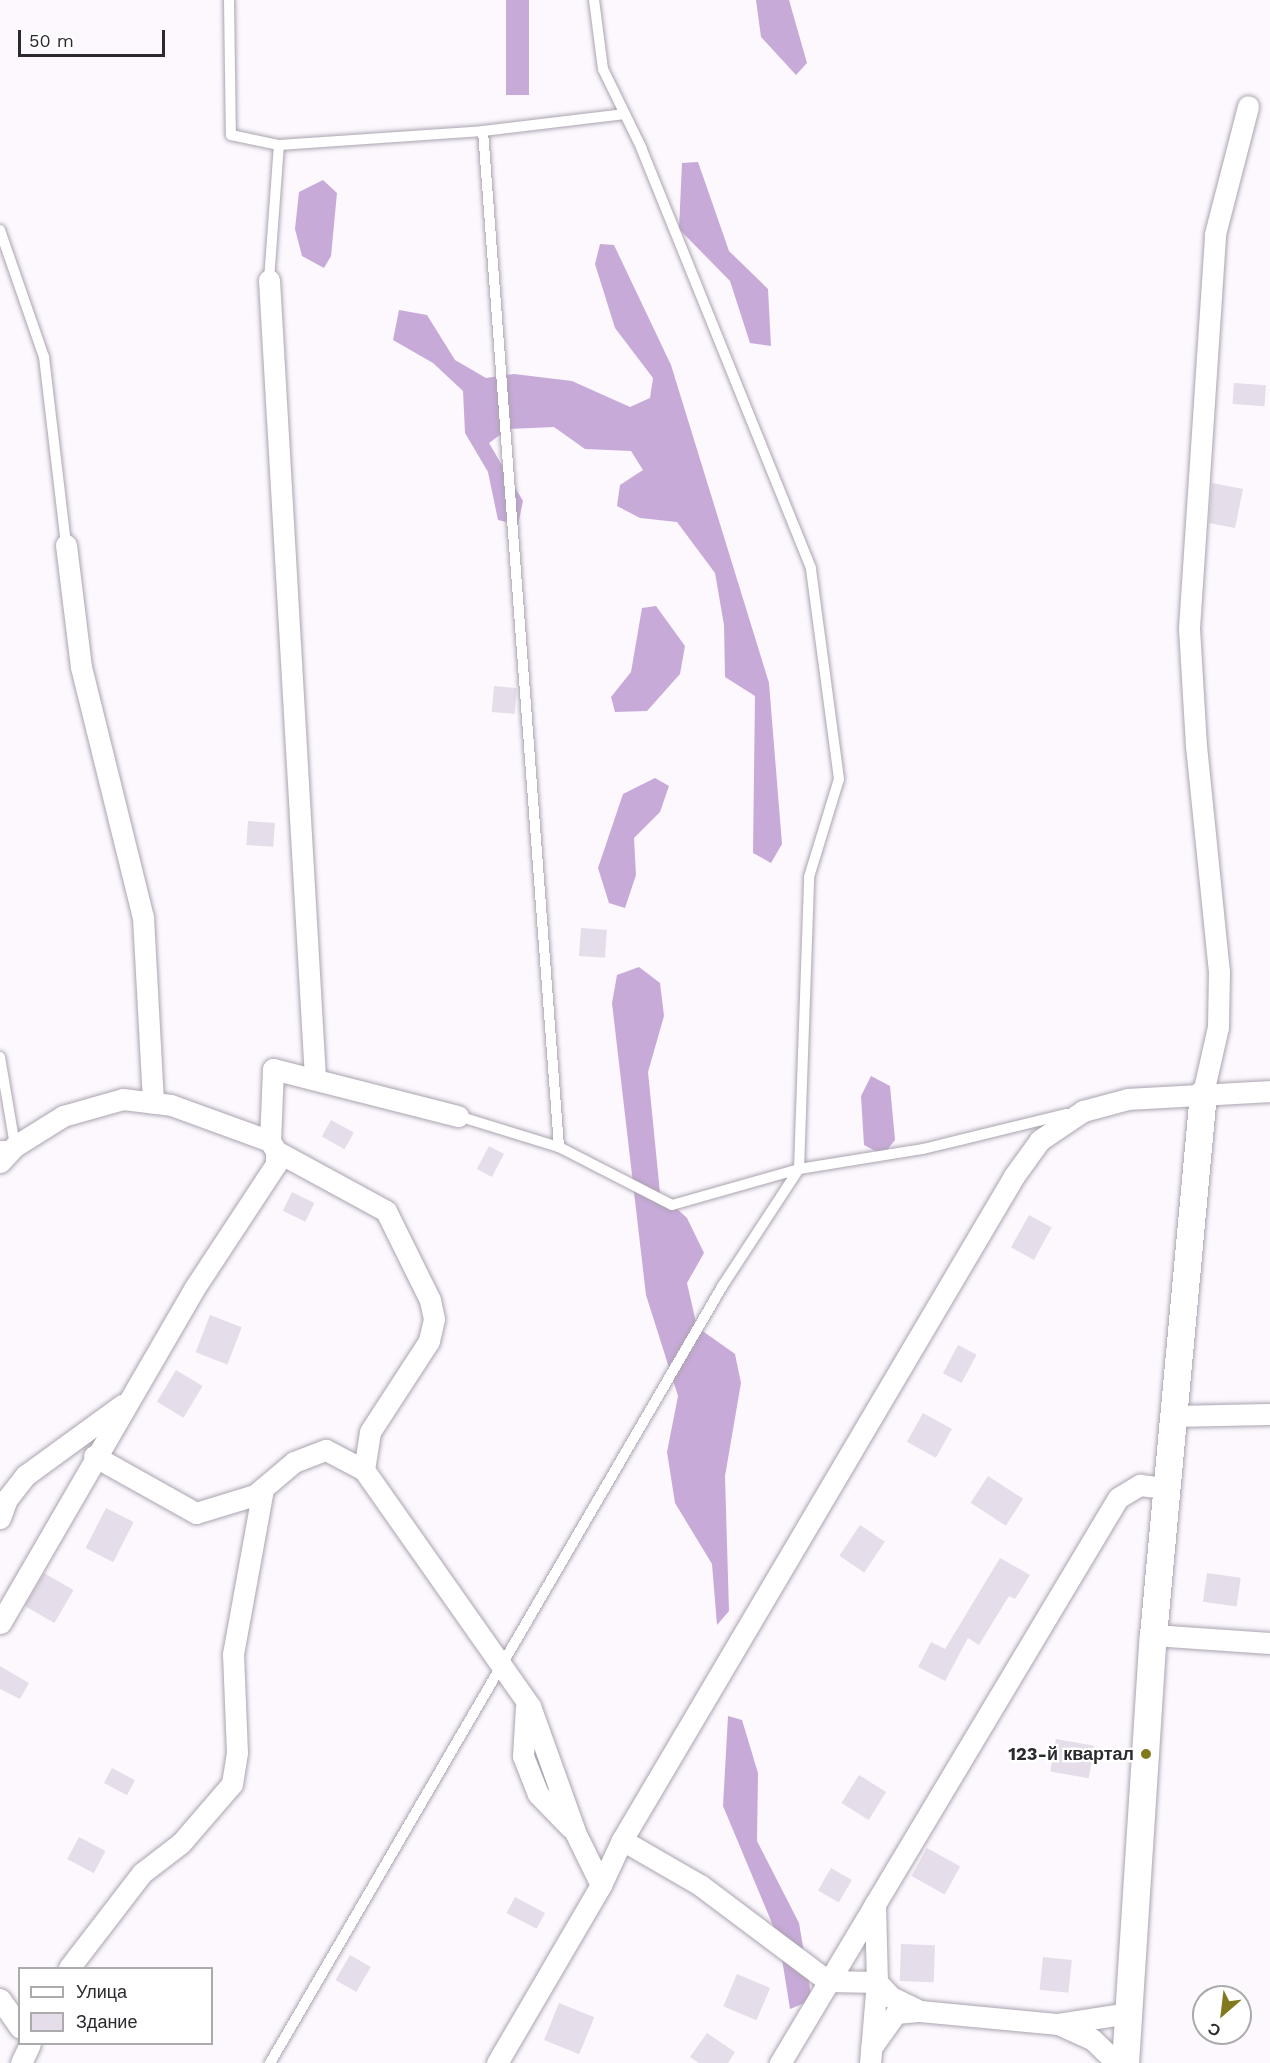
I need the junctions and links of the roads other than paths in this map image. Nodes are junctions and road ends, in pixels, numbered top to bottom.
1 (229, 0) edge
2 (594, 0) edge
3 (1248, 106) dead end
4 (625, 114) junction
5 (483, 131) junction
6 (279, 145) junction
7 (0, 230) edge
8 (269, 280) joint
9 (66, 545) joint
10 (0, 1058) edge
11 (315, 1078) junction
12 (1270, 1091) edge
13 (1203, 1093) junction
14 (153, 1103) junction
15 (1083, 1111) junction
16 (458, 1116) joint
17 (7, 1146) edge
18 (273, 1146) junction
19 (559, 1147) junction
20 (0, 1162) edge
21 (799, 1169) junction
22 (130, 1399) junction
23 (1270, 1414) edge
24 (1172, 1416) junction
25 (80, 1433) junction
26 (94, 1456) junction
27 (364, 1470) junction
28 (81, 1478) junction
29 (1165, 1488) junction
30 (262, 1489) junction
31 (0, 1518) edge
32 (2, 1614) edge
33 (1153, 1635) junction
34 (1270, 1643) edge
35 (502, 1665) junction
36 (622, 1840) junction
37 (601, 1885) junction
38 (875, 1904) junction
39 (70, 1967) edge
40 (828, 1981) junction
41 (877, 1982) junction
42 (8, 1999) edge
43 (920, 2011) junction
44 (1129, 2013) junction
45 (1058, 2024) junction
46 (18, 2025) edge
47 (871, 2055) edge
48 (270, 2063) edge
49 (497, 2063) edge
50 (780, 2063) edge
51 (1117, 2063) edge
52 (1125, 2063) edge

1 - 6 lane
2 - 4 lane
3 - 13 street
4 - 5 lane
4 - 21 lane
5 - 6 lane
5 - 19 lane
6 - 8 lane
7 - 9 lane
8 - 11 street
9 - 14 street
10 - 17 lane
11 - 16 street
11 - 18 street
12 - 13 street
13 - 15 street
13 - 24 street
14 - 17 street
14 - 18 street
15 - 21 lane
15 - 36 street
16 - 19 lane
17 - 20 street
18 - 22 street
18 - 27 street
19 - 21 lane
21 - 35 lane
22 - 25 street
22 - 26 street
23 - 24 street
24 - 29 street
25 - 28 street
25 - 31 street
26 - 28 street
26 - 30 street
27 - 30 street
27 - 35 street
28 - 32 street
29 - 33 street
29 - 38 street
30 - 39 street
33 - 34 street
33 - 44 street
35 - 37 street
35 - 48 lane
36 - 37 street
36 - 40 street
37 - 49 street
38 - 40 street
38 - 41 street
40 - 41 street
40 - 50 street
41 - 43 street
41 - 47 street
42 - 46 street
43 - 45 street
43 - 47 street
44 - 45 street
44 - 52 street
45 - 51 street

